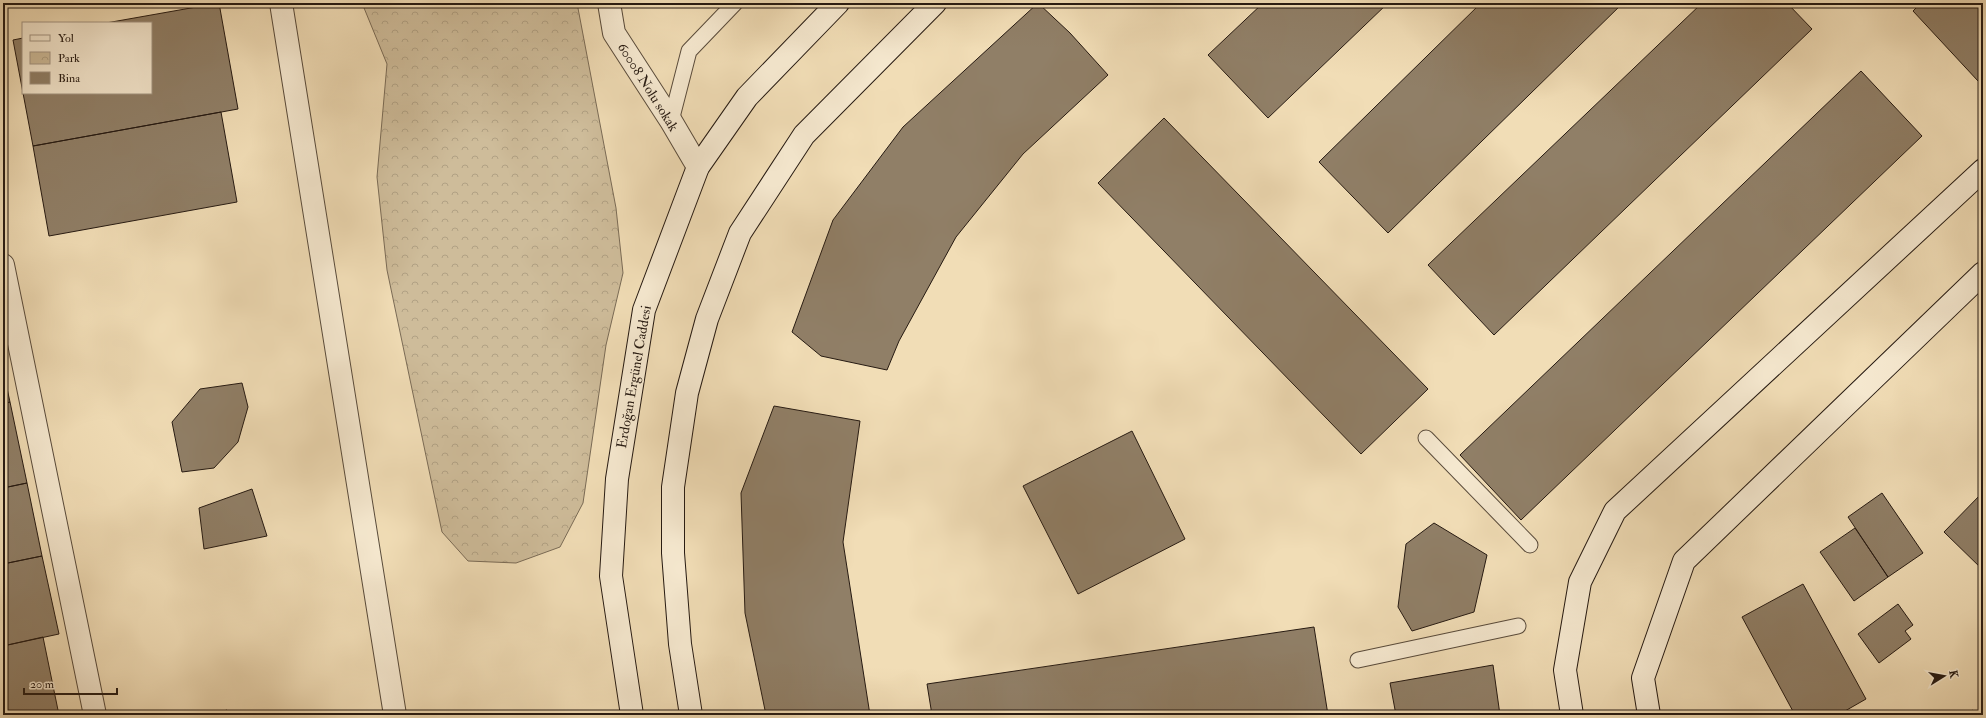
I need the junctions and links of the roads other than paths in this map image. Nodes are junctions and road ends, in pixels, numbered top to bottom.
1 (281, 3) edge
2 (609, 3) edge
3 (736, 3) edge
4 (838, 3) edge
5 (934, 3) edge
6 (671, 121) junction
7 (698, 167) junction
8 (1983, 170) edge
9 (3, 265) edge
10 (1983, 274) edge
11 (1426, 438) dead end
12 (1530, 545) dead end
13 (1518, 626) dead end
14 (1358, 660) dead end
15 (95, 715) edge
16 (395, 715) edge
17 (632, 715) edge
18 (691, 715) edge
19 (1572, 715) edge
20 (1649, 715) edge

1 - 16 street
2 - 6 street, 60008 Nolu sokak
3 - 6 lane
4 - 7 street, Erdoğan Ergünel Caddesi
5 - 18 street
6 - 7 street, 60008 Nolu sokak
7 - 17 street, Erdoğan Ergünel Caddesi
8 - 19 street
9 - 15 street
10 - 20 street
11 - 12 lane
13 - 14 lane

